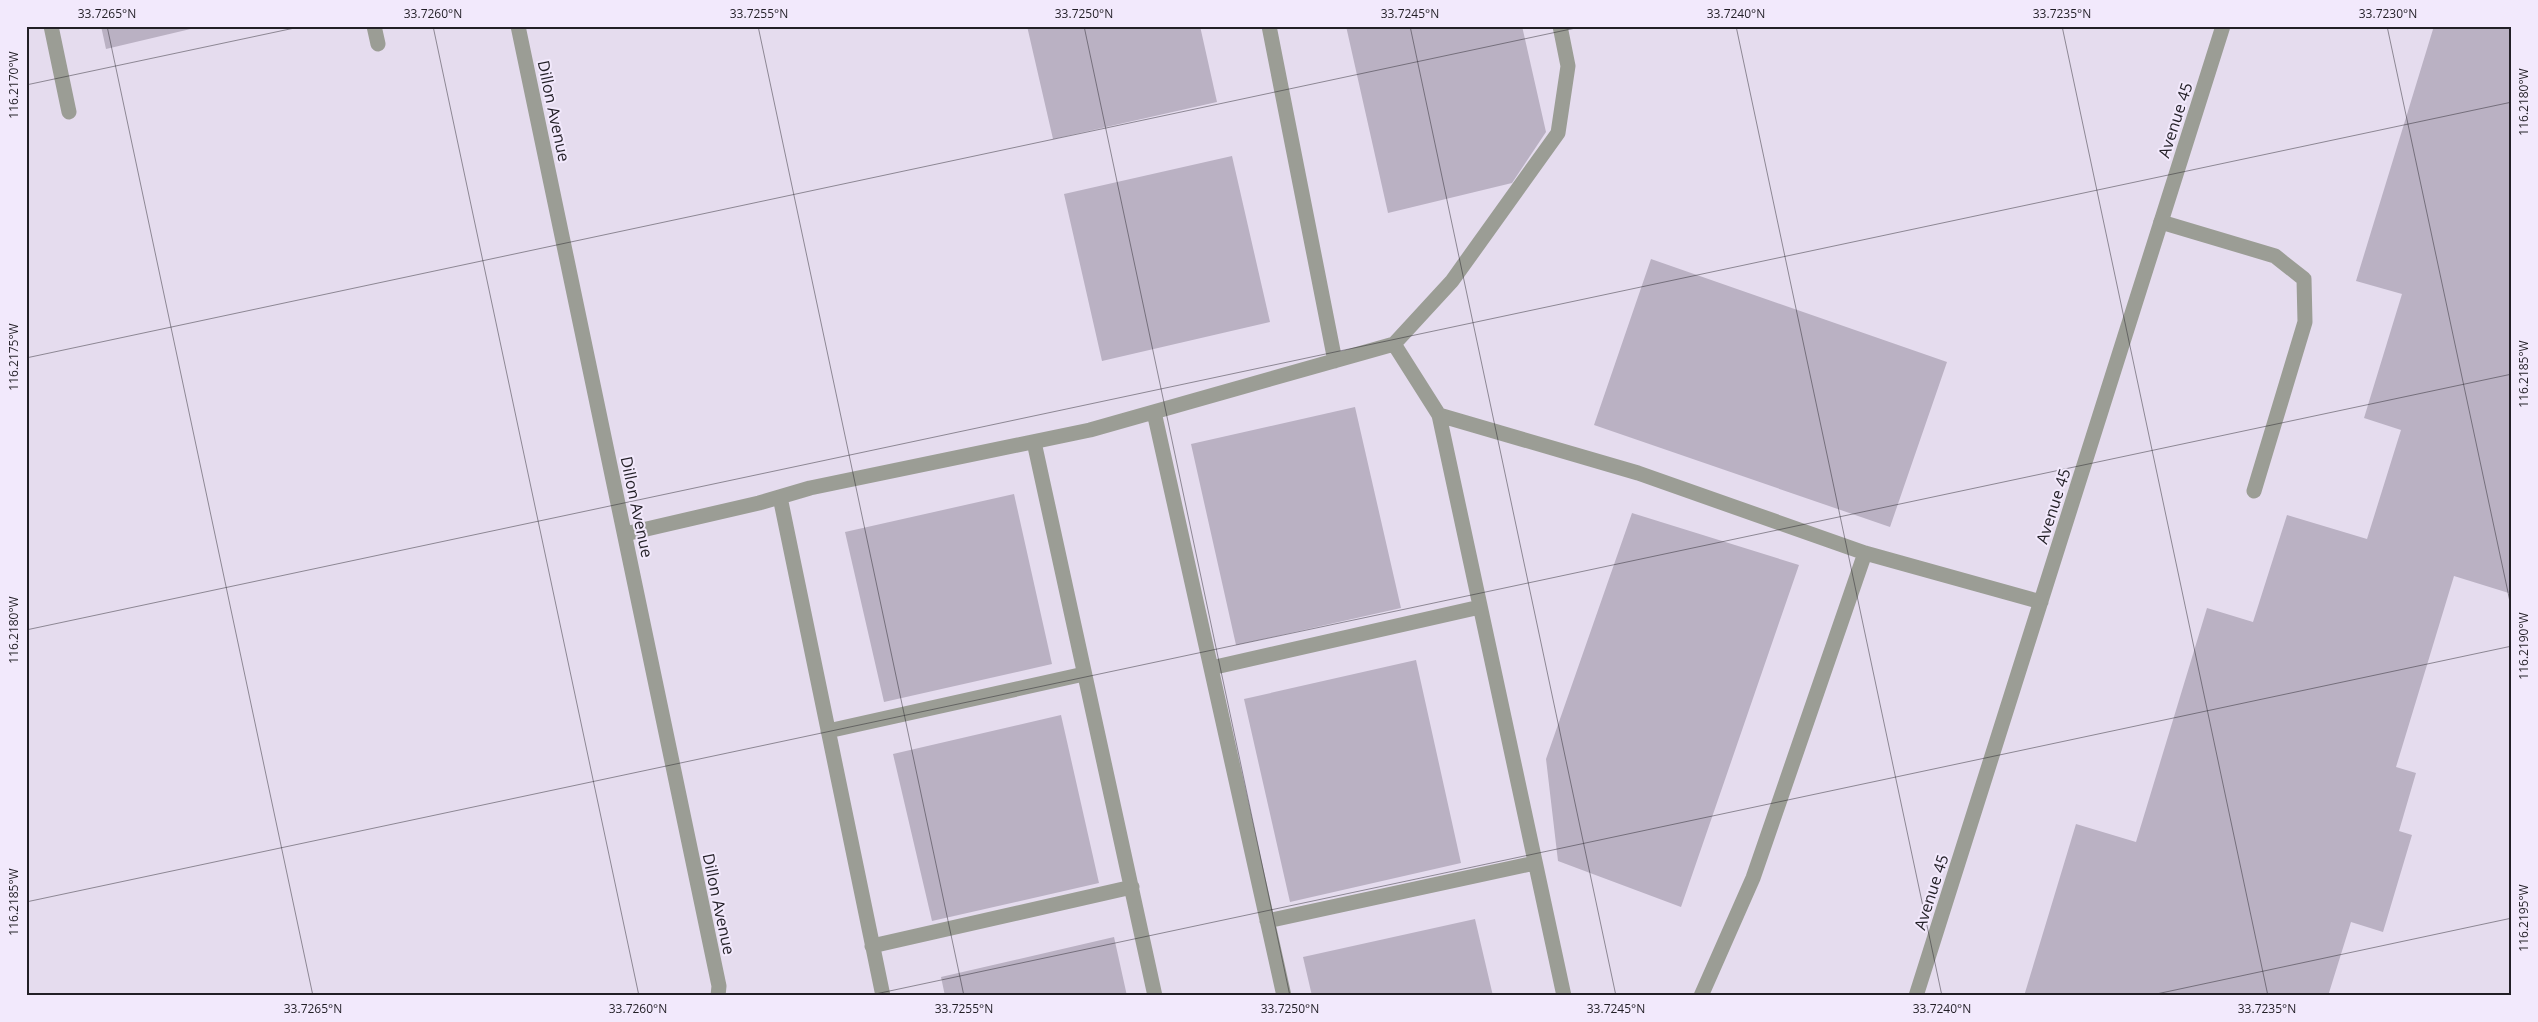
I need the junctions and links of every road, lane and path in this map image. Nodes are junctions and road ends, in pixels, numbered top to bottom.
1 (51, 26) edge
2 (374, 26) edge
3 (518, 26) edge
4 (1269, 26) edge
5 (1560, 26) edge
6 (2223, 26) edge
7 (378, 44) dead end
8 (69, 112) dead end
9 (2161, 222) junction
10 (1394, 344) junction
11 (1335, 361) junction
12 (1154, 412) junction
13 (1438, 415) junction
14 (1034, 442) junction
15 (2254, 491) dead end
16 (780, 497) junction
17 (625, 534) junction
18 (1865, 552) junction
19 (2041, 602) junction
20 (1480, 607) junction
21 (1212, 668) junction
22 (1084, 674) junction
23 (828, 731) junction
24 (1535, 863) junction
25 (1132, 886) junction
26 (1267, 921) junction
27 (872, 946) junction
28 (718, 996) edge
29 (882, 996) edge
30 (1155, 996) edge
31 (1284, 996) edge
32 (1564, 996) edge
33 (1701, 996) edge
34 (1916, 996) edge

1 - 8 street
2 - 7 street
3 - 17 street, Dillon Avenue
4 - 11 street
5 - 10 street
6 - 9 street, Avenue 45
9 - 15 street
9 - 19 street, Avenue 45
10 - 11 street
10 - 13 street
11 - 12 street
12 - 14 street
12 - 21 street
13 - 18 street
13 - 20 street
14 - 16 street
14 - 22 street
16 - 17 street
16 - 23 street
17 - 28 street, Dillon Avenue
18 - 19 street
18 - 33 street
19 - 34 street, Avenue 45
20 - 21 street
20 - 24 street
21 - 26 street
22 - 23 street
22 - 25 street
23 - 27 street
24 - 26 street
24 - 32 street
25 - 27 street
25 - 30 street
26 - 31 street
27 - 29 street

